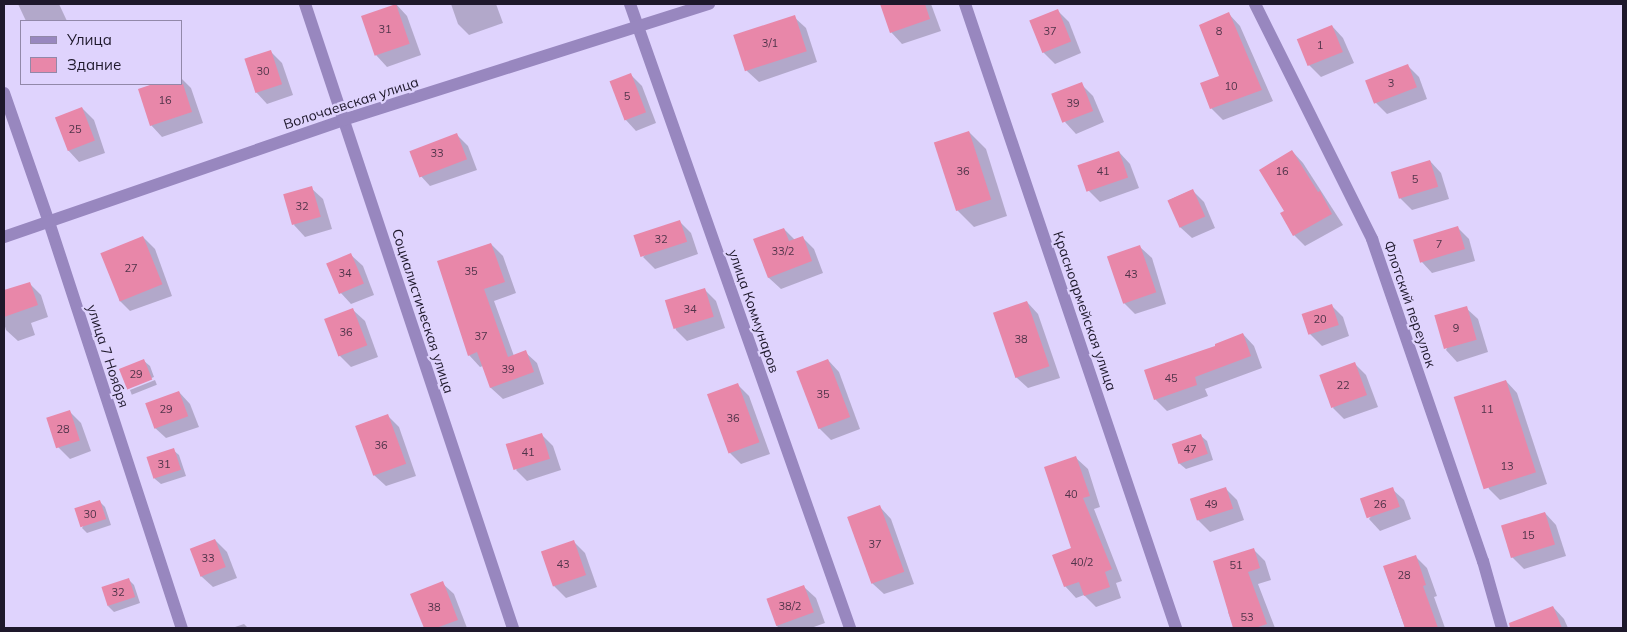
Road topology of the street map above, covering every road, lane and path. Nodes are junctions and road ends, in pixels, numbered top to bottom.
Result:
1 (305, 4) edge
2 (630, 4) edge
3 (709, 4) edge
4 (965, 4) edge
5 (1255, 4) edge
6 (638, 27) junction
7 (4, 93) edge
8 (343, 120) junction
9 (49, 222) junction
10 (4, 237) edge
11 (182, 628) edge
12 (513, 628) edge
13 (850, 628) edge
14 (1176, 628) edge
15 (1502, 628) edge

1 - 8 street, Социалистическая улица
2 - 6 street, улица Коммунаров
3 - 6 street, Волочаевская улица
4 - 14 street, Красноармейская улица
5 - 15 street, Флотский переулок
6 - 8 street, Волочаевская улица
6 - 13 street, улица Коммунаров
7 - 9 street, улица 7 Ноября
8 - 9 street, Волочаевская улица
8 - 12 street, Социалистическая улица
9 - 10 street, Волочаевская улица
9 - 11 street, улица 7 Ноября

